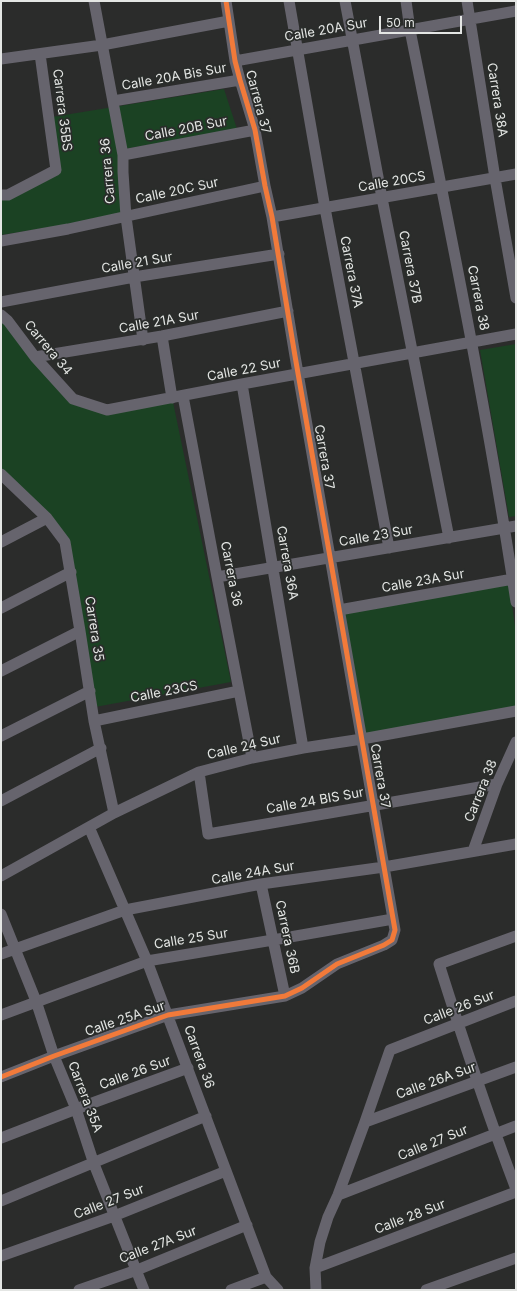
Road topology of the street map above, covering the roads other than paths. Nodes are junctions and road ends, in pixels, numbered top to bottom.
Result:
1 (94, 1) edge
2 (226, 1) edge
3 (289, 1) edge
4 (345, 1) edge
5 (406, 1) edge
6 (467, 1) edge
7 (516, 11) edge
8 (471, 19) junction
9 (230, 21) junction
10 (410, 30) junction
11 (352, 40) junction
12 (102, 45) junction
13 (297, 50) junction
14 (40, 54) junction
15 (1, 59) edge
16 (235, 61) junction
17 (240, 80) junction
18 (113, 101) junction
19 (255, 130) junction
20 (123, 155) junction
21 (516, 174) edge
22 (495, 178) junction
23 (265, 186) junction
24 (441, 188) junction
25 (1, 195) edge
26 (382, 198) junction
27 (325, 208) junction
28 (126, 217) junction
29 (272, 217) junction
30 (1, 240) edge
31 (279, 254) junction
32 (134, 277) junction
33 (516, 298) edge
34 (1, 302) edge
35 (288, 311) junction
36 (1, 315) edge
37 (516, 334) edge
38 (162, 336) junction
39 (143, 340) junction
40 (472, 341) junction
41 (412, 353) junction
42 (35, 357) junction
43 (354, 364) junction
44 (298, 374) junction
45 (242, 384) junction
46 (177, 397) junction
47 (73, 398) joint
48 (1, 474) edge
49 (47, 518) junction
50 (516, 526) edge
51 (505, 528) junction
52 (449, 538) junction
53 (1, 542) edge
54 (389, 548) junction
55 (330, 558) junction
56 (273, 568) junction
57 (71, 572) junction
58 (217, 577) junction
59 (512, 579) junction
60 (516, 602) edge
61 (1, 608) edge
62 (339, 610) junction
63 (80, 631) junction
64 (1, 671) edge
65 (90, 691) junction
66 (239, 691) junction
67 (516, 711) edge
68 (94, 720) junction
69 (1, 736) edge
70 (362, 739) junction
71 (516, 742) edge
72 (101, 748) junction
73 (303, 748) junction
74 (252, 758) junction
75 (199, 772) junction
76 (497, 784) junction
77 (1, 801) edge
78 (374, 805) junction
79 (114, 813) junction
80 (89, 827) junction
81 (516, 844) edge
82 (473, 851) junction
83 (384, 866) junction
84 (3, 871) edge
85 (262, 884) junction
86 (125, 910) junction
87 (1, 914) edge
88 (393, 919) junction
89 (516, 936) edge
90 (273, 940) junction
91 (15, 949) junction
92 (1, 954) edge
93 (148, 961) junction
94 (286, 996) junction
95 (516, 1001) edge
96 (36, 1002) junction
97 (1, 1015) edge
98 (168, 1015) junction
99 (457, 1023) junction
100 (54, 1056) junction
101 (516, 1067) edge
102 (188, 1068) junction
103 (1, 1077) edge
104 (478, 1081) junction
105 (76, 1109) junction
106 (206, 1116) junction
107 (365, 1122) junction
108 (516, 1126) edge
109 (495, 1133) junction
110 (1, 1138) edge
111 (94, 1164) junction
112 (226, 1171) junction
113 (516, 1191) edge
114 (338, 1195) junction
115 (1, 1202) edge
116 (114, 1216) junction
117 (247, 1225) junction
118 (1, 1256) edge
119 (516, 1258) edge
120 (315, 1268) junction
121 (137, 1270) junction
122 (266, 1277) junction
123 (79, 1290) edge
124 (144, 1290) edge
125 (231, 1290) edge
126 (278, 1290) edge
127 (316, 1290) edge
128 (426, 1290) edge

1 - 12 street, Carrera 36
2 - 9 street, Carrera 37
3 - 13 street, Carrera 37A
4 - 11 street, Carrera 37B
5 - 10 street, Carrera 38
6 - 8 street, Carrera 38A
7 - 8 street, Calle 20A Sur
8 - 10 street, Calle 20A Sur
8 - 22 street, Carrera 38A
9 - 12 street
9 - 16 street, Carrera 37
10 - 11 street, Calle 20A Sur
10 - 24 street, Carrera 38
11 - 13 street, Calle 20A Sur
11 - 26 street, Carrera 37B
12 - 14 street
12 - 18 street, Carrera 36
13 - 16 street, Calle 20A Sur
13 - 27 street, Carrera 37A
14 - 15 street
14 - 25 street, Carrera 35BS
16 - 17 street, Carrera 37
17 - 18 street, Calle 20A Bis Sur
17 - 19 street, Carrera 37
18 - 20 street, Carrera 36
19 - 20 street, Calle 20B Sur
19 - 23 street, Carrera 37
20 - 28 street, Carrera 36
21 - 22 street, Calle 20CS
22 - 24 street, Calle 20CS
22 - 33 street, Carrera 38A
23 - 28 street, Calle 20C Sur
23 - 29 street, Carrera 37
24 - 26 street, Calle 20CS
24 - 40 street, Carrera 38
26 - 27 street, Calle 20CS
26 - 41 street, Carrera 37B
27 - 29 street, Calle 20CS
27 - 43 street, Carrera 37A
28 - 30 street, Calle 20C Sur
28 - 32 street, Carrera 36
29 - 31 street, Carrera 37
31 - 32 street, Calle 21 Sur
31 - 35 street, Carrera 37
32 - 34 street, Calle 21 Sur
32 - 39 street, Carrera 36
35 - 38 street, Calle 21A Sur
35 - 44 street, Carrera 37
36 - 42 street, Carrera 34
37 - 40 street, Calle 22 Sur
38 - 39 street, Calle 21A Sur
38 - 46 street, Carrera 36
39 - 42 street, Calle 21A Sur
40 - 41 street, Calle 22 Sur
40 - 51 street, Carrera 38
41 - 43 street, Calle 22 Sur
41 - 52 street, Carrera 37B
42 - 47 street, Carrera 34
43 - 44 street, Calle 22 Sur
43 - 54 street, Carrera 37A
44 - 45 street, Calle 22 Sur
44 - 55 street, Carrera 37
45 - 46 street, Calle 22 Sur
45 - 56 street, Carrera 36A
46 - 47 street, Calle 22 Sur
46 - 58 street, Carrera 36
48 - 49 street, Carrera 35
49 - 53 street
49 - 57 street, Carrera 35
50 - 51 street, Calle 23 Sur
51 - 52 street, Calle 23 Sur
51 - 59 street, Carrera 38
52 - 54 street, Calle 23 Sur
54 - 55 street, Calle 23 Sur
55 - 56 street, Calle 23 Sur
55 - 62 street, Carrera 37
56 - 58 street, Calle 23 Sur
56 - 73 street, Carrera 36A
57 - 61 street
57 - 63 street, Carrera 35
58 - 66 street, Carrera 36
59 - 60 street, Carrera 38
59 - 62 street, Calle 23A Sur
62 - 70 street, Carrera 37
63 - 64 street
63 - 65 street, Carrera 35
65 - 68 street, Carrera 35
65 - 69 street
66 - 68 street, Calle 23CS
66 - 74 street, Carrera 36
67 - 70 street, Calle 24 Sur
68 - 72 street, Carrera 35
70 - 73 street, Calle 24 Sur
70 - 78 street, Carrera 37
71 - 76 street, Carrera 38
72 - 77 street
72 - 79 street, Carrera 35
73 - 74 street, Calle 24 Sur
74 - 75 street, Calle 24 Sur
75 - 78 street, Calle 24 BIS Sur
75 - 79 street, Calle 24 Sur
76 - 78 street, Calle 24 BIS Sur
76 - 82 street, Carrera 38
78 - 83 street, Carrera 37
79 - 80 street, Calle 24 Sur
80 - 84 street, Calle 24 Sur
80 - 86 street, Carrera 36
81 - 82 street, Calle 24A Sur
82 - 83 street, Calle 24A Sur
83 - 85 street, Calle 24A Sur
83 - 88 street, Carrera 37
85 - 86 street, Calle 24A Sur
85 - 90 street, Carrera 36B
86 - 91 street, Calle 24A Sur
86 - 93 street, Carrera 36
87 - 91 street, Carrera 35A
88 - 90 street, Calle 25 Sur
88 - 94 street, Calle 25A Sur
89 - 99 street
90 - 93 street, Calle 25 Sur
90 - 94 street, Carrera 36B
91 - 92 street, Calle 24A Sur
91 - 96 street, Carrera 35A
93 - 96 street, Calle 25 Sur
93 - 98 street, Carrera 36
94 - 98 street, Calle 25A Sur
95 - 99 street, Calle 26 Sur
96 - 97 street, Calle 25 Sur
96 - 100 street, Carrera 35A
98 - 100 street, Calle 25A Sur
98 - 102 street, Carrera 36
99 - 104 street
99 - 107 street, Calle 26 Sur
100 - 103 street, Calle 25A Sur
100 - 105 street, Carrera 35A
101 - 104 street, Calle 26A Sur
102 - 105 street, Calle 26 Sur
102 - 106 street, Carrera 36
104 - 107 street, Calle 26A Sur
104 - 109 street
105 - 110 street, Calle 26 Sur
105 - 111 street, Carrera 35A
106 - 111 street
106 - 112 street, Carrera 36
107 - 114 street
108 - 109 street, Calle 27 Sur
109 - 113 street
109 - 114 street, Calle 27 Sur
111 - 115 street
111 - 116 street, Carrera 35A
112 - 116 street, Calle 27 Sur
112 - 117 street, Carrera 36
113 - 120 street, Calle 28 Sur
114 - 120 street
116 - 118 street, Calle 27 Sur
116 - 121 street, Carrera 35A
117 - 121 street, Calle 27A Sur
117 - 122 street, Carrera 36
119 - 128 street
120 - 127 street
121 - 123 street, Calle 27A Sur
121 - 124 street, Carrera 35A
122 - 125 street
122 - 126 street

